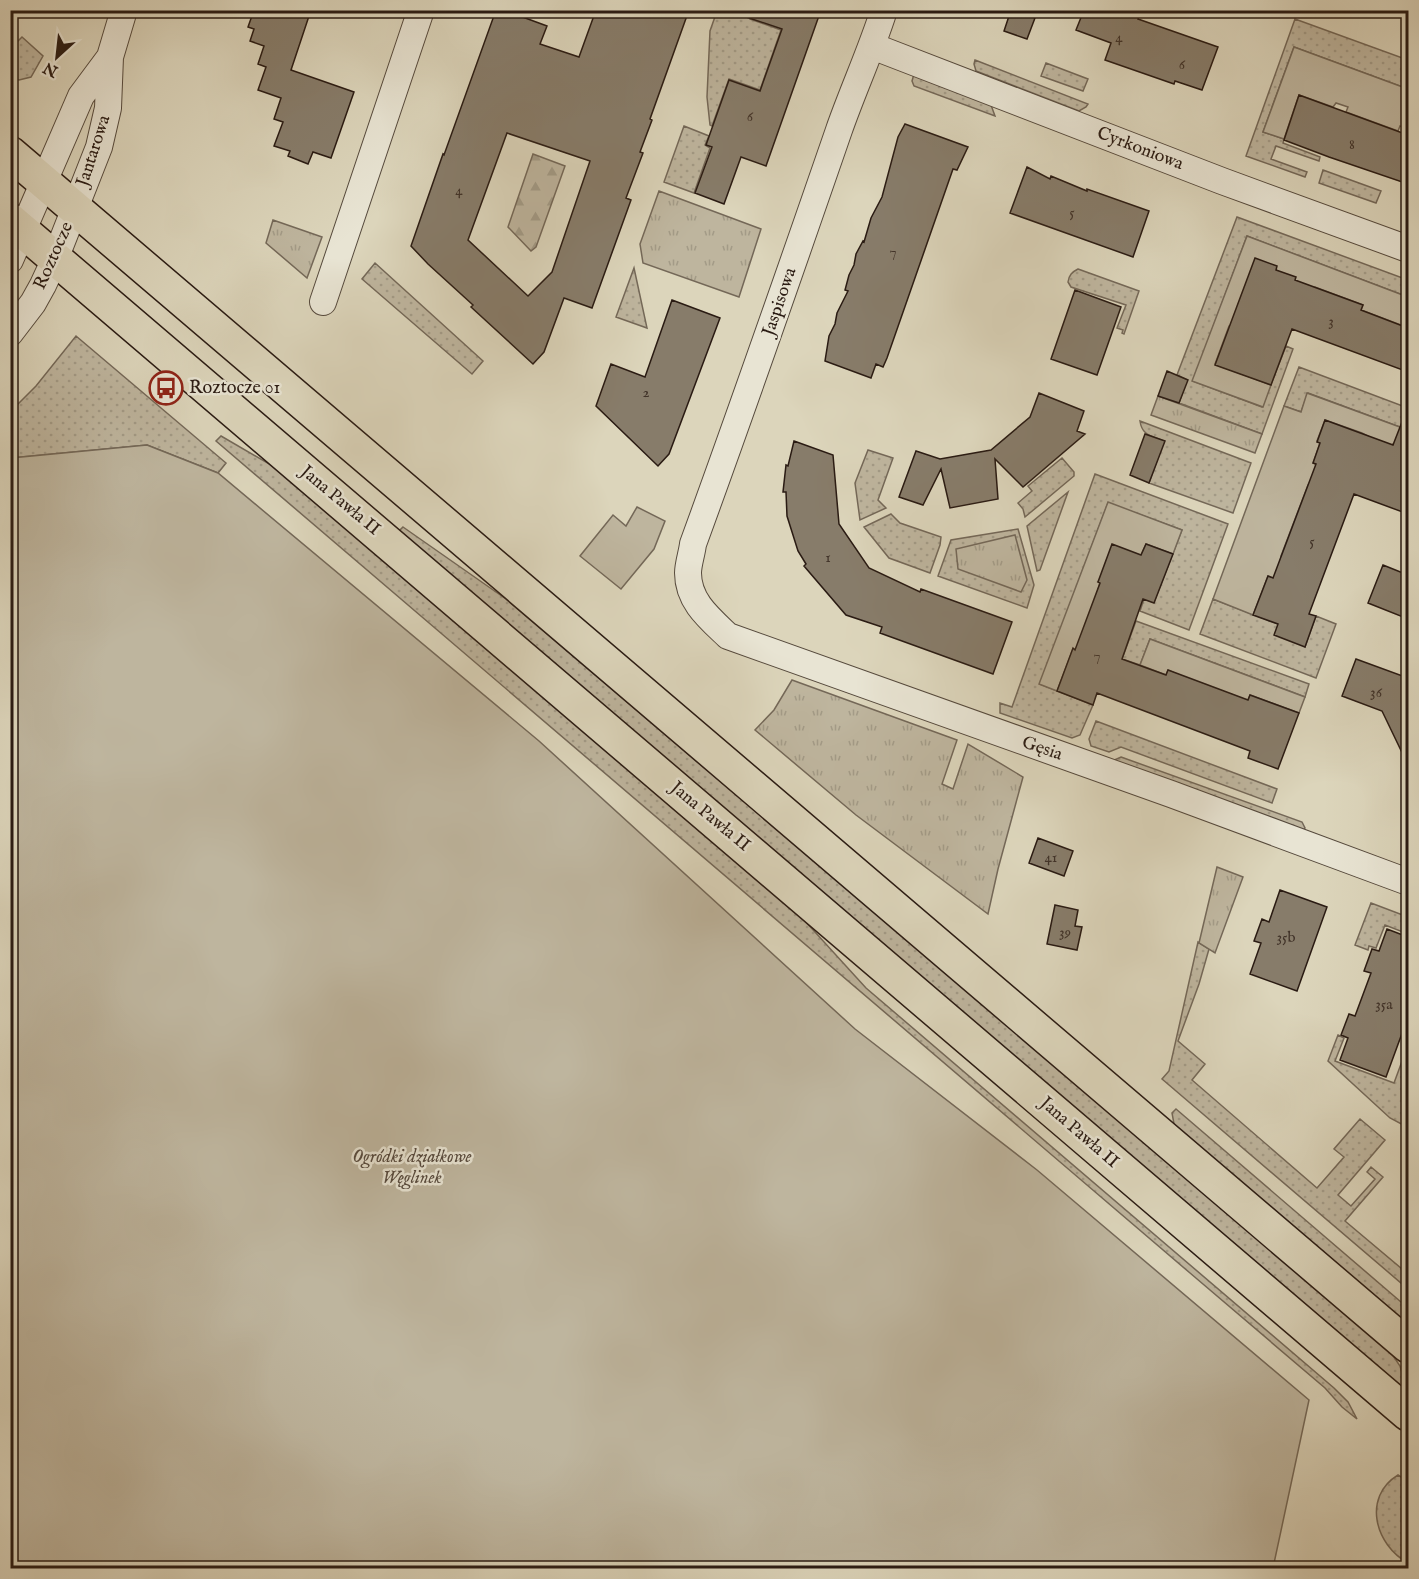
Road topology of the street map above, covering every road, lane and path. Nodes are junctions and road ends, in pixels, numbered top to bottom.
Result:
1 (124, 10) edge
2 (421, 10) edge
3 (884, 10) edge
4 (872, 46) junction
5 (110, 57) junction
6 (10, 153) edge
7 (44, 182) junction
8 (75, 208) junction
9 (15, 237) edge
10 (1408, 249) edge
11 (55, 259) junction
12 (323, 302) dead end
13 (10, 333) edge
14 (692, 595) joint
15 (1408, 882) edge
16 (1408, 1346) edge
17 (1408, 1414) edge

1 - 5 street, Jantarowa
2 - 12 street
3 - 4 street, Jaspisowa
4 - 10 street, Cyrkoniowa
4 - 14 street, Jaspisowa
5 - 7 street, Jantarowa
5 - 8 street, Jantarowa
6 - 7 main road
7 - 8 main road
7 - 9 street, Roztocze
8 - 11 street, Roztocze
8 - 16 main road
9 - 11 main road, Jana Pawła II
11 - 13 street, Roztocze
11 - 17 main road, Jana Pawła II
14 - 15 street, Gęsia

